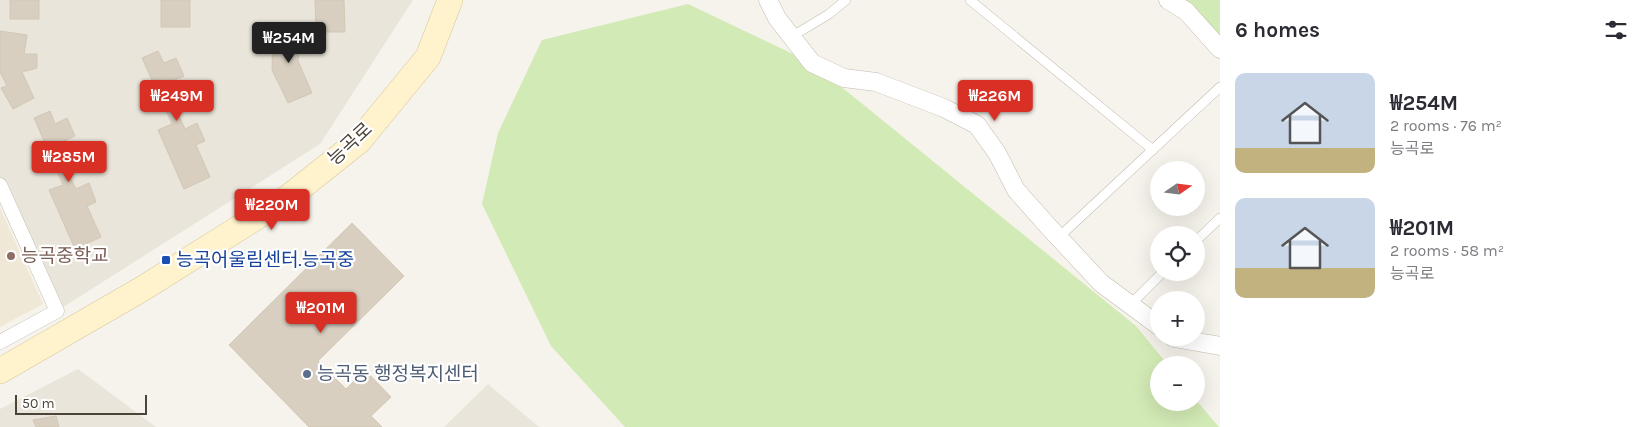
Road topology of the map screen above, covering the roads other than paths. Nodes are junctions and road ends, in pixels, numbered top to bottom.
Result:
1 (450, 0) edge
2 (768, 0) edge
3 (846, 0) edge
4 (970, 0) edge
5 (1168, 0) edge
6 (791, 37) junction
7 (1220, 49) edge
8 (1220, 87) edge
9 (1153, 150) junction
10 (0, 185) edge
11 (1220, 218) edge
12 (1205, 232) edge
13 (1058, 237) junction
14 (1154, 281) edge
15 (1130, 304) junction
16 (1150, 319) edge
17 (0, 342) edge
18 (1205, 343) edge
19 (1220, 346) edge
20 (0, 371) edge

1 - 20 main road, 능곡로
2 - 6 street
3 - 6 lane
4 - 9 lane
5 - 7 street
6 - 13 street
8 - 9 lane
9 - 13 lane
10 - 17 street
11 - 12 lane
13 - 15 street
14 - 15 lane
15 - 16 street
18 - 19 street

